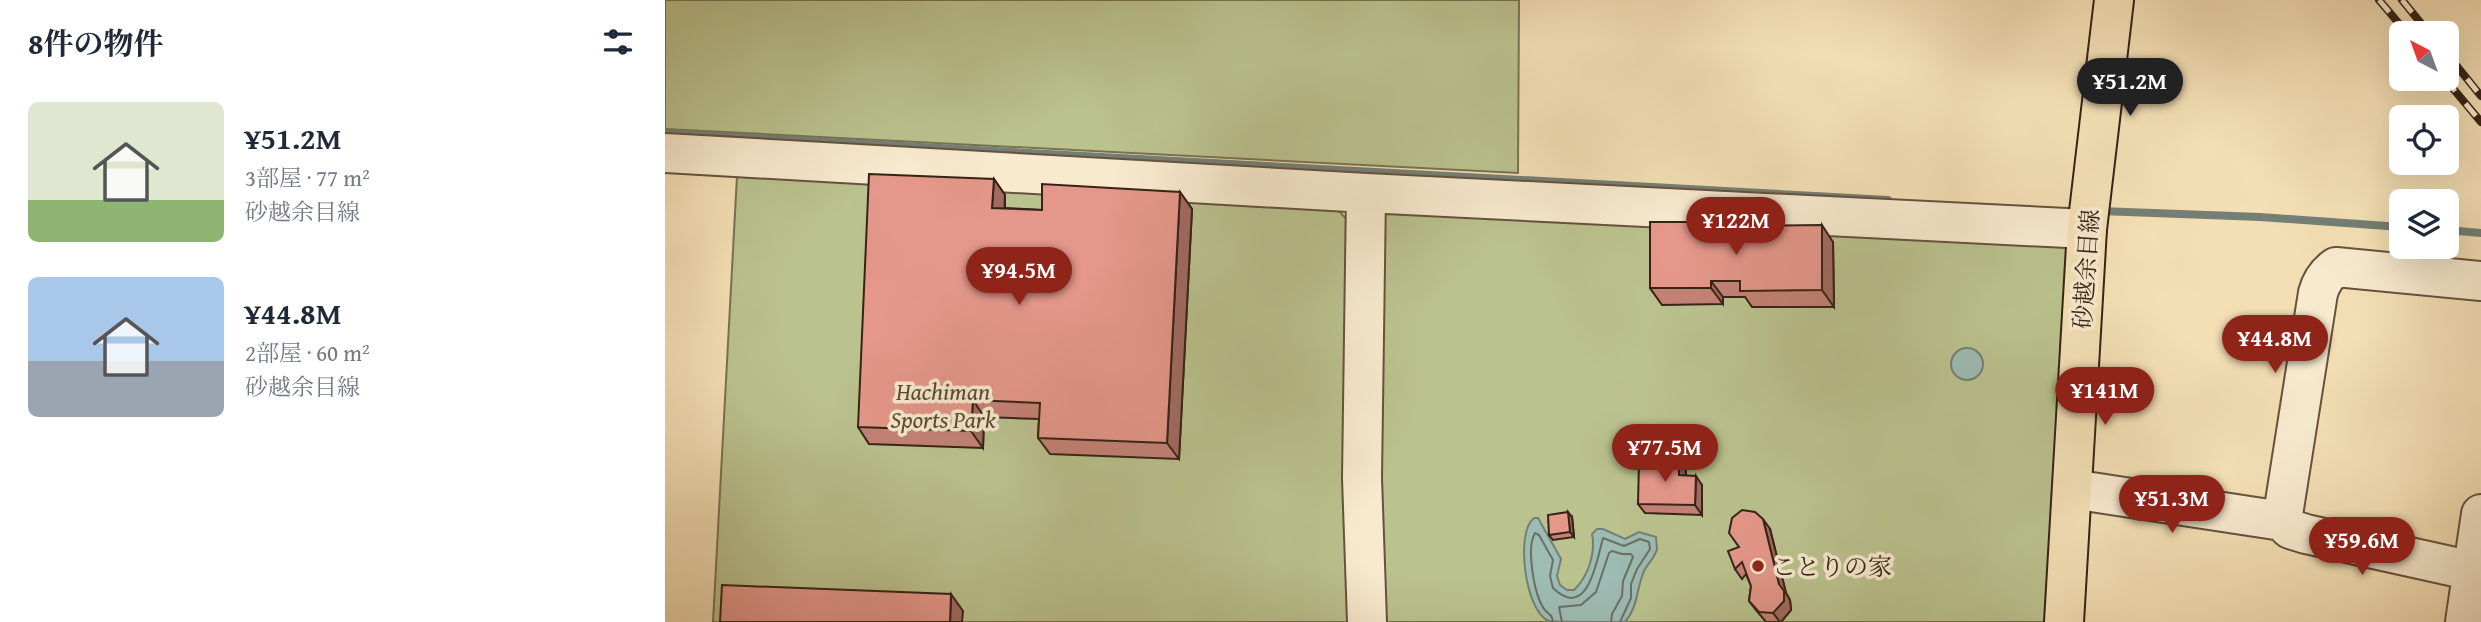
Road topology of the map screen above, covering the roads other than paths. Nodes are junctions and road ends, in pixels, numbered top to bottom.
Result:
1 (2113, 0) edge
2 (665, 153) edge
3 (1366, 193) junction
4 (2087, 229) junction
5 (2481, 281) edge
6 (2072, 489) junction
7 (2481, 514) edge
8 (2282, 521) junction
9 (2473, 571) junction
10 (1367, 622) edge
11 (2064, 622) edge
12 (2465, 622) edge

1 - 4 main road, 砂越余目線
2 - 3 street
3 - 4 street
3 - 10 street
4 - 6 main road, 砂越余目線
5 - 8 street
6 - 8 street
6 - 11 main road, 砂越余目線
7 - 9 street
8 - 9 street
9 - 12 street

